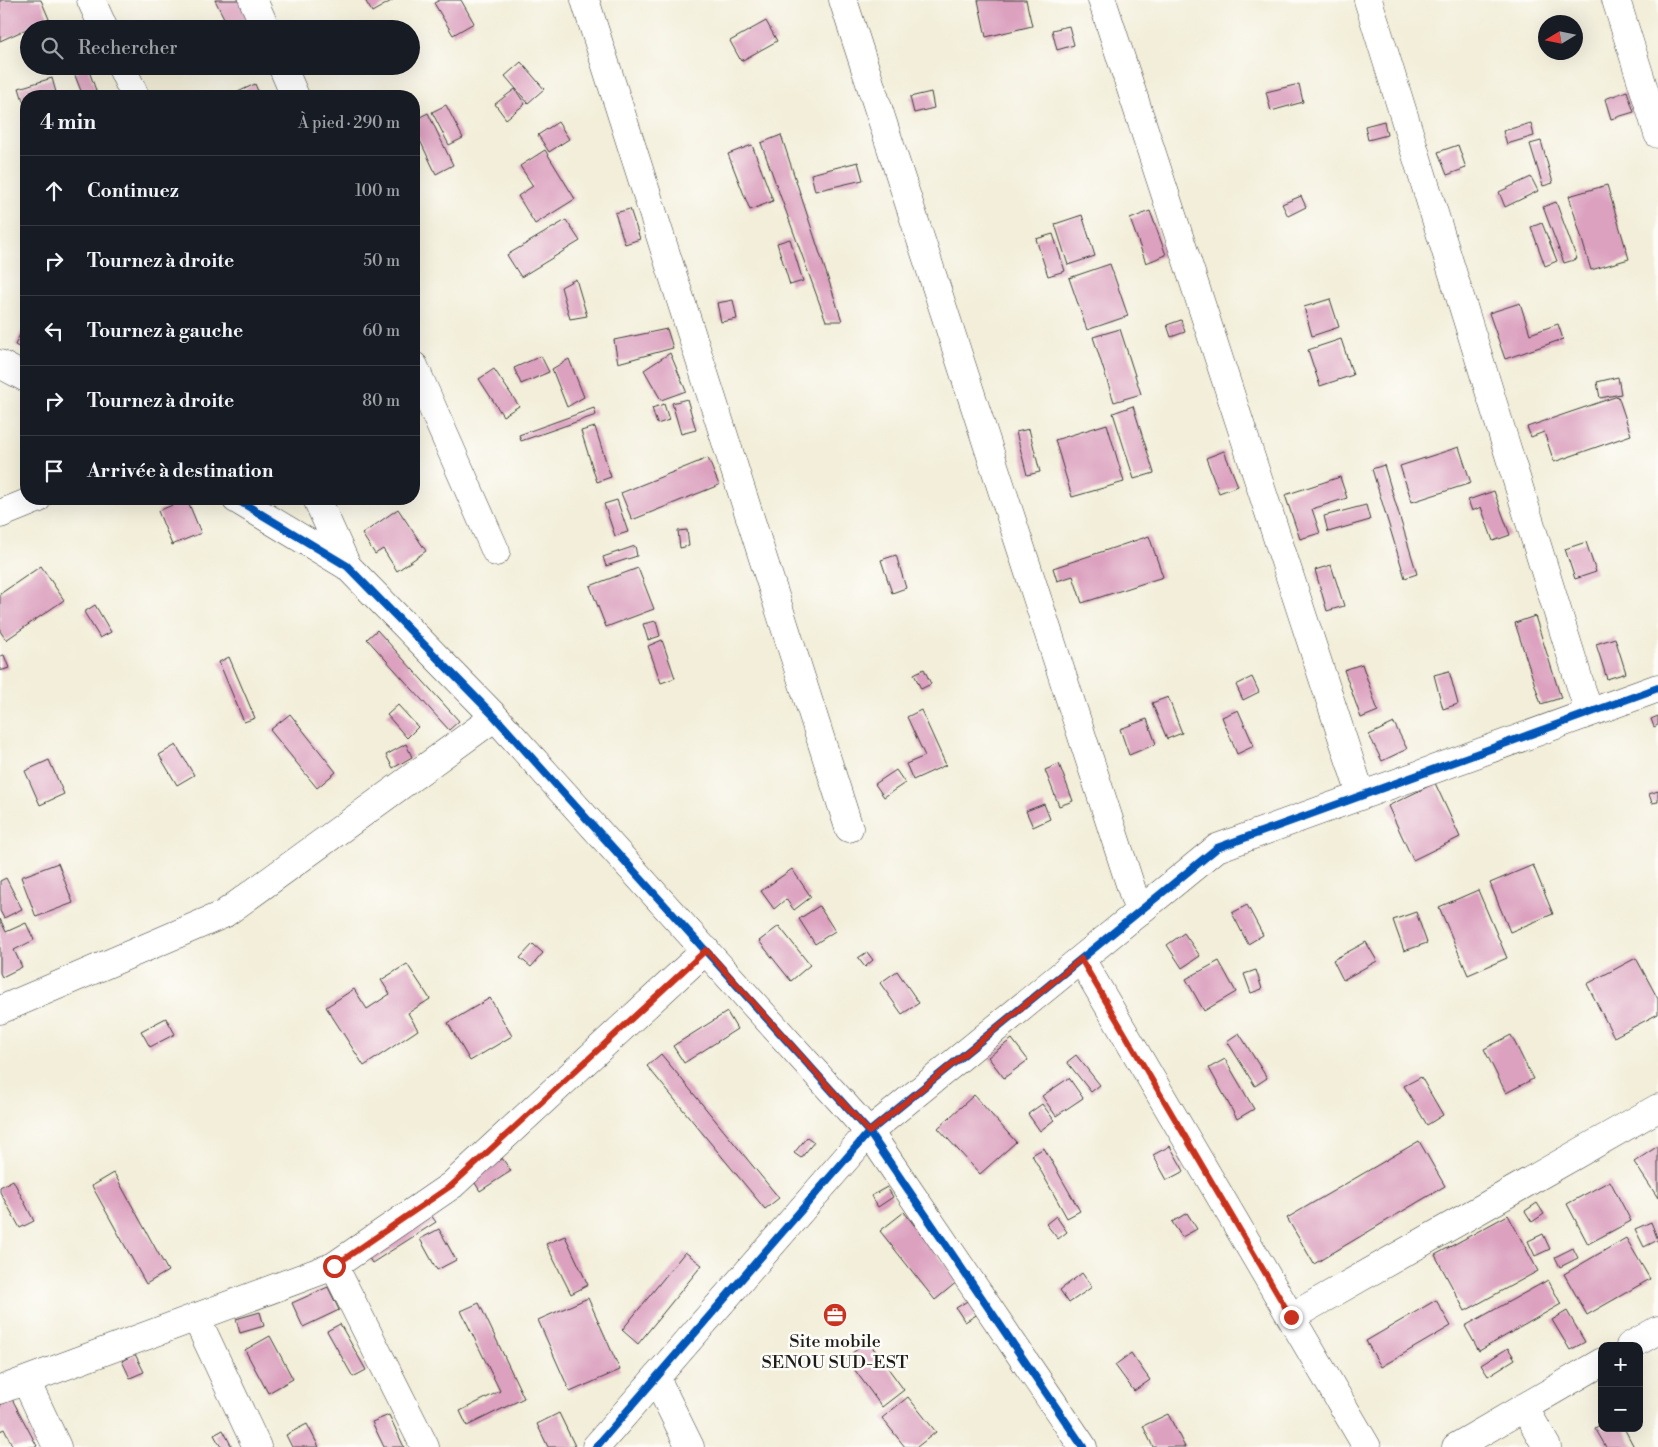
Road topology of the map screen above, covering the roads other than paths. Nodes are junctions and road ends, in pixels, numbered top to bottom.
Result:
1 (91, 0) edge
2 (253, 0) edge
3 (585, 0) edge
4 (843, 0) edge
5 (1102, 0) edge
6 (1368, 0) edge
7 (1616, 0) edge
8 (100, 20) edge
9 (262, 20) edge
10 (125, 75) edge
11 (286, 75) edge
12 (132, 90) edge
13 (293, 90) edge
14 (1658, 134) edge
15 (0, 364) edge
16 (20, 375) edge
17 (420, 380) edge
18 (22, 505) edge
19 (246, 505) edge
20 (320, 505) edge
21 (0, 514) edge
22 (496, 552) dead end
23 (347, 566) junction
24 (1658, 688) edge
25 (1589, 713) junction
26 (495, 717) junction
27 (1361, 795) junction
28 (849, 828) dead end
29 (1139, 912) junction
30 (706, 950) junction
31 (1081, 959) junction
32 (0, 1010) edge
33 (1658, 1108) edge
34 (869, 1132) junction
35 (334, 1266) junction
36 (196, 1317) junction
37 (1291, 1317) junction
38 (1658, 1330) edge
39 (1637, 1342) edge
40 (1598, 1364) edge
41 (656, 1378) junction
42 (26, 1381) junction
43 (0, 1390) edge
44 (1524, 1407) junction
45 (57, 1447) edge
46 (257, 1447) edge
47 (425, 1447) edge
48 (596, 1447) edge
49 (690, 1447) edge
50 (1083, 1447) edge
51 (1367, 1447) edge
52 (1456, 1447) edge
53 (1547, 1447) edge

1 - 8 street
2 - 9 street
3 - 28 street
4 - 29 street
5 - 27 street
6 - 25 street
7 - 14 street
10 - 12 street
11 - 13 street
15 - 16 street
17 - 22 street
18 - 21 street
19 - 23 street
20 - 23 street
23 - 26 street
24 - 25 street
25 - 27 street
26 - 30 street
26 - 32 street
27 - 29 street
29 - 31 street
30 - 34 street
30 - 35 street
31 - 34 street
31 - 37 street
33 - 37 street
34 - 41 street
34 - 50 street
35 - 36 street
35 - 47 street
36 - 42 street
36 - 46 street
37 - 51 street
38 - 39 street
40 - 44 street
41 - 48 street
41 - 49 street
42 - 43 street
42 - 45 street
44 - 52 street
44 - 53 street

